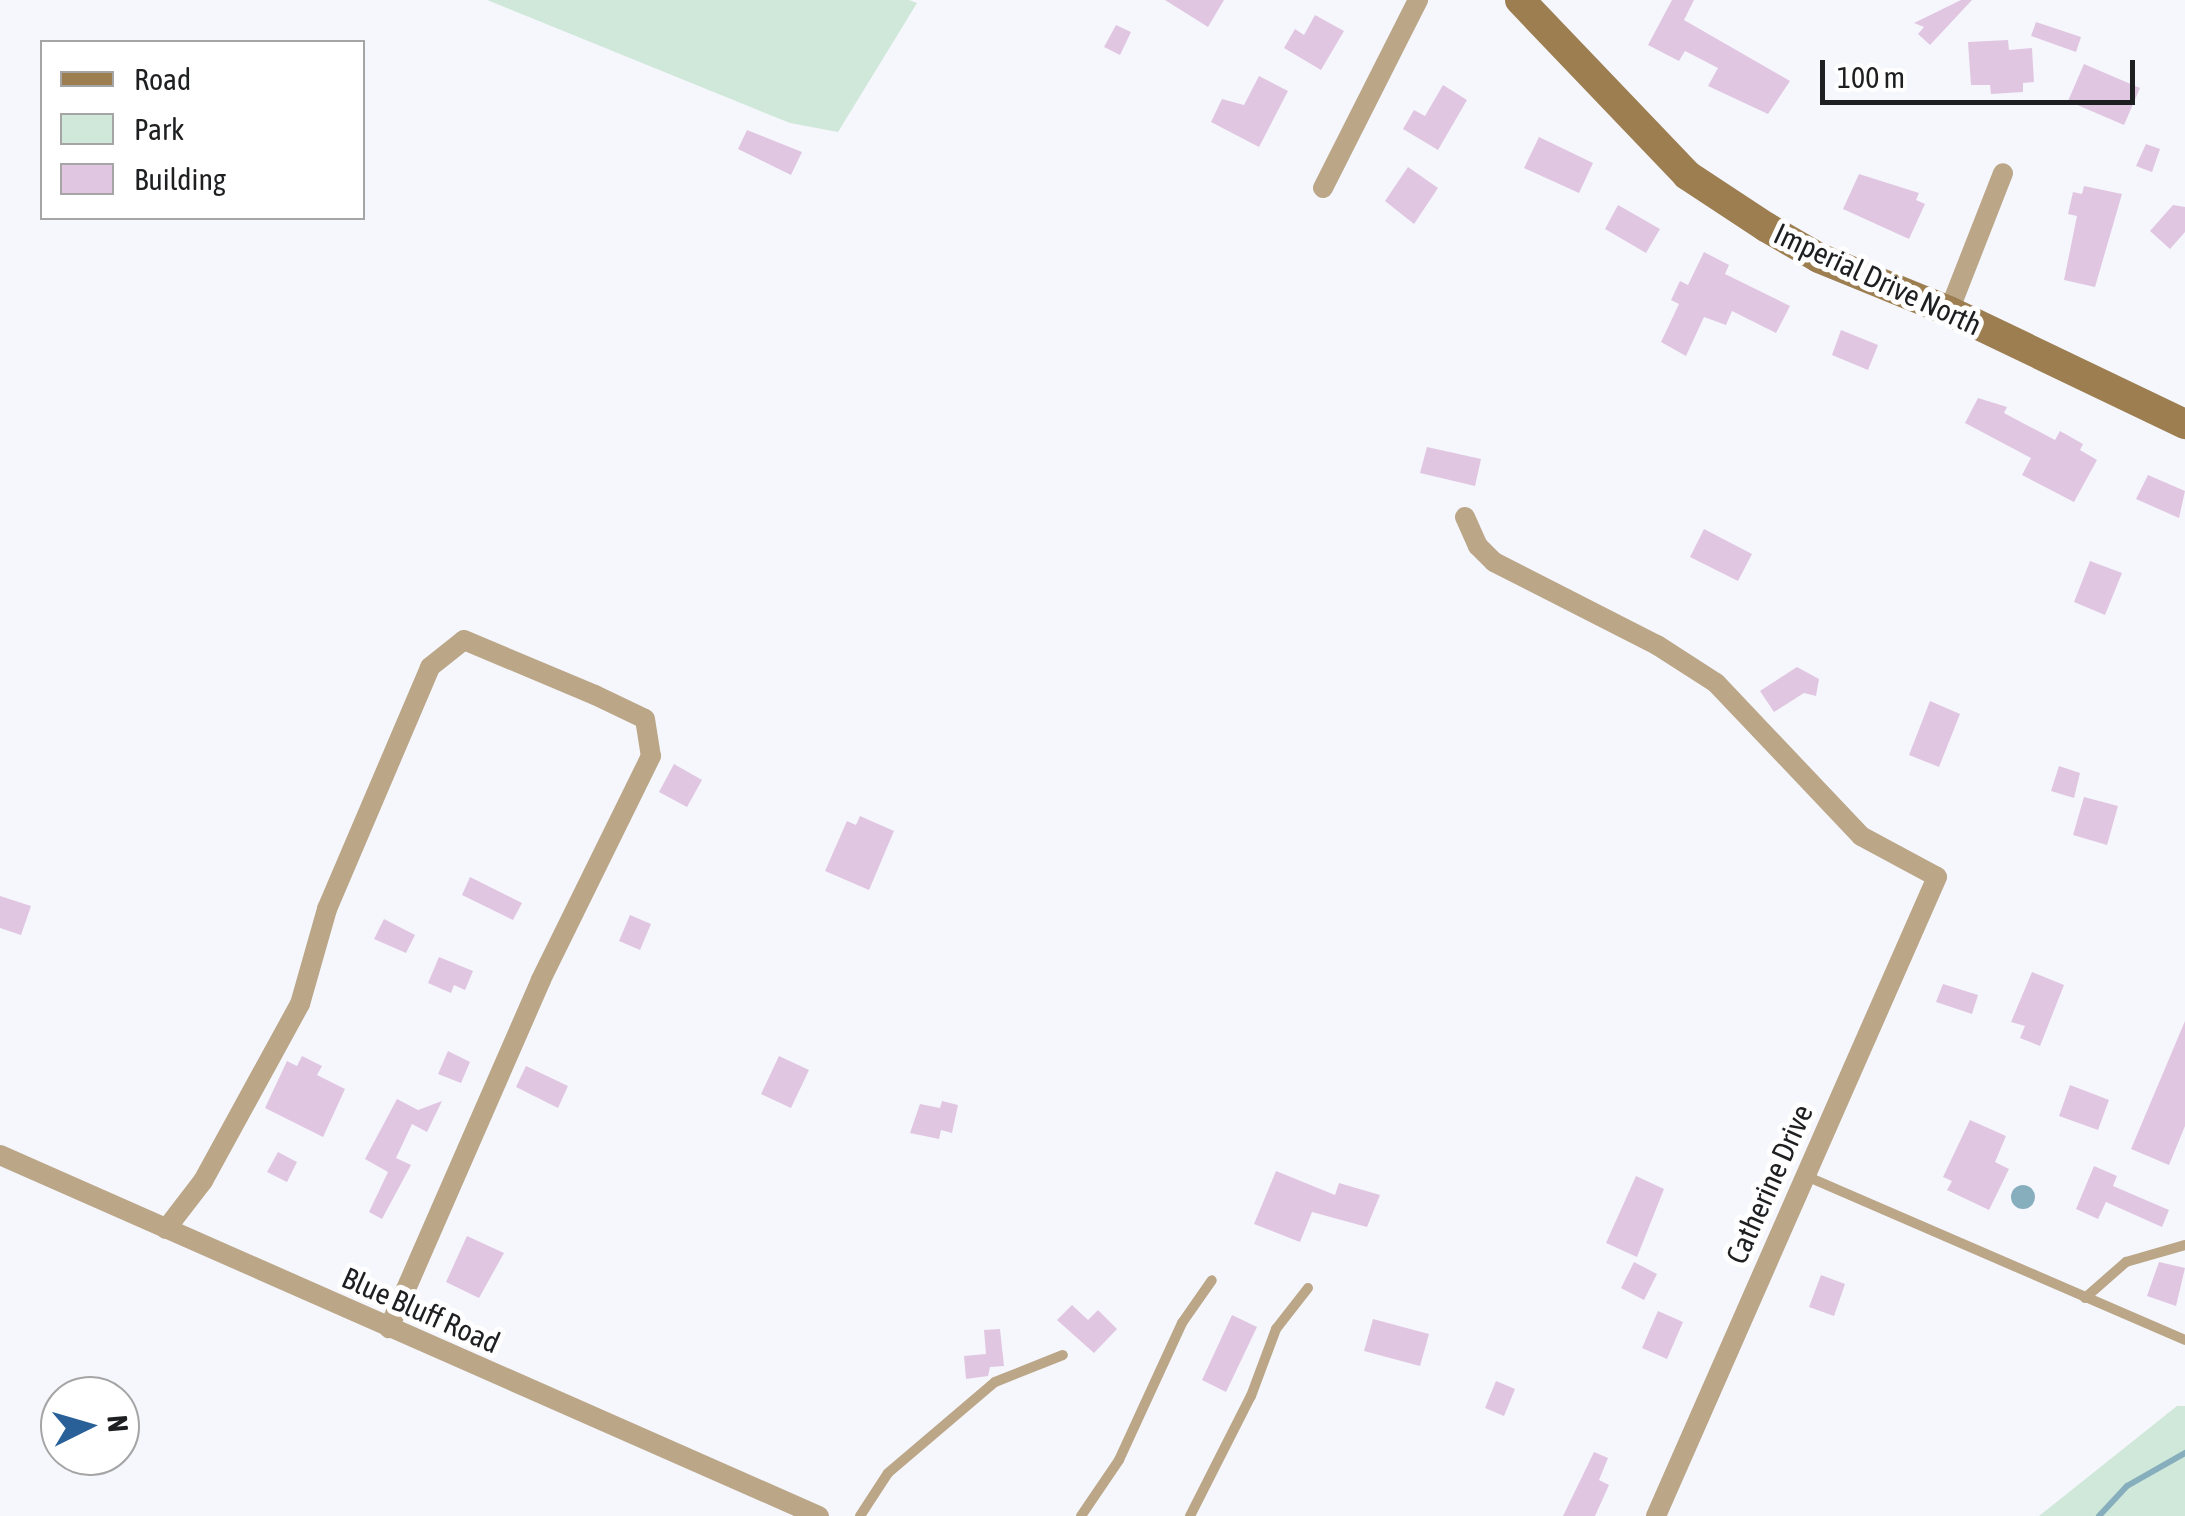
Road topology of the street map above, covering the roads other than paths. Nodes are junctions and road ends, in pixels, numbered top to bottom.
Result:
1 (1418, 0) edge
2 (1520, 0) edge
3 (2003, 172) dead end
4 (1323, 188) dead end
5 (1949, 311) junction
6 (2185, 424) edge
7 (1466, 517) dead end
8 (0, 1155) edge
9 (1805, 1176) junction
10 (166, 1229) junction
11 (2185, 1245) edge
12 (1212, 1280) dead end
13 (1308, 1288) dead end
14 (2086, 1298) junction
15 (389, 1328) junction
16 (2185, 1340) edge
17 (1063, 1355) dead end
18 (819, 1516) edge
19 (860, 1516) edge
20 (1081, 1516) edge
21 (1190, 1516) edge
22 (1656, 1516) edge

1 - 4 street
2 - 5 street, Imperial Drive North
3 - 5 street
5 - 6 street, Imperial Drive North
7 - 9 street, Catherine Drive
8 - 10 street, Blue Bluff Road
9 - 14 lane
9 - 22 street, Catherine Drive
10 - 15 street, Blue Bluff Road
10 - 15 street
11 - 14 lane
12 - 20 lane
13 - 21 lane
14 - 16 lane
15 - 18 street, Blue Bluff Road
17 - 19 lane

